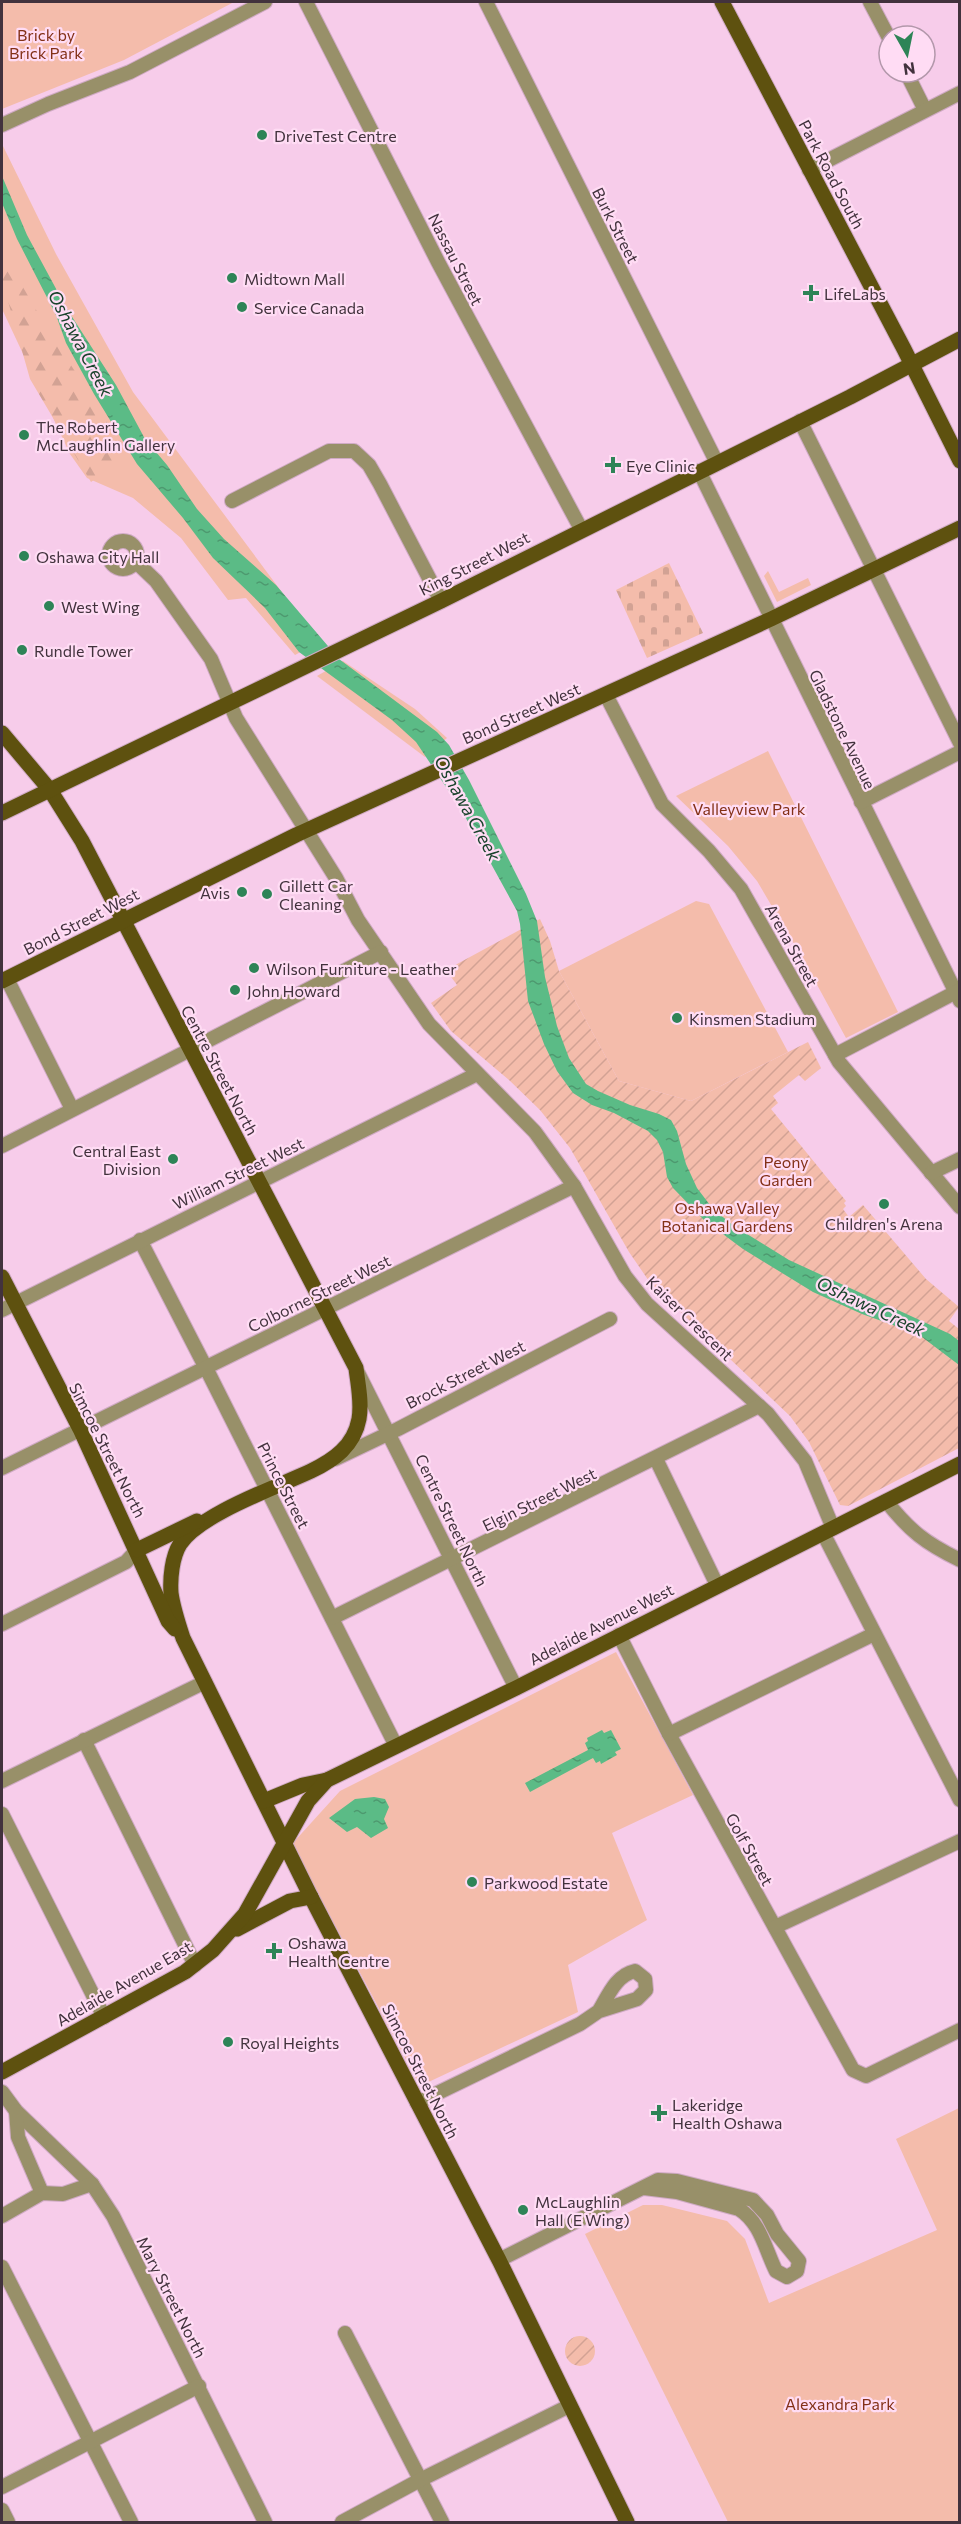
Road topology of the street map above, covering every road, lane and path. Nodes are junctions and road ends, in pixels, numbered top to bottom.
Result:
1 (264, 2) edge
2 (306, 2) edge
3 (486, 2) edge
4 (723, 2) edge
5 (870, 2) edge
6 (882, 24) edge
7 (912, 84) edge
8 (960, 93) edge
9 (925, 110) junction
10 (2, 125) edge
11 (809, 170) junction
12 (960, 339) edge
13 (911, 363) junction
14 (800, 421) junction
15 (960, 461) edge
16 (717, 462) junction
17 (699, 471) junction
18 (232, 501) dead end
19 (960, 528) edge
20 (581, 529) junction
21 (136, 562) dead end
22 (874, 570) junction
23 (441, 601) junction
24 (771, 619) junction
25 (606, 695) junction
26 (230, 704) junction
27 (2, 733) edge
28 (960, 742) edge
29 (960, 752) edge
30 (50, 790) junction
31 (861, 802) junction
32 (2, 813) edge
33 (306, 831) junction
34 (122, 921) junction
35 (381, 952) junction
36 (4, 980) edge
37 (958, 994) edge
38 (189, 1049) junction
39 (835, 1055) junction
40 (477, 1074) junction
41 (72, 1109) junction
42 (2, 1146) edge
43 (960, 1159) edge
44 (931, 1173) junction
45 (259, 1180) junction
46 (574, 1186) junction
47 (960, 1207) edge
48 (140, 1240) junction
49 (2, 1277) edge
50 (8, 1307) edge
51 (325, 1307) junction
52 (610, 1319) dead end
53 (206, 1367) junction
54 (356, 1368) junction
55 (759, 1407) junction
56 (359, 1420) joint
57 (80, 1429) junction
58 (390, 1433) junction
59 (335, 1459) junction
60 (657, 1459) junction
61 (960, 1464) edge
62 (2, 1468) edge
63 (268, 1491) junction
64 (886, 1501) junction
65 (219, 1512) junction
66 (828, 1531) junction
67 (137, 1550) junction
68 (451, 1560) junction
69 (960, 1560) edge
70 (173, 1563) joint
71 (717, 1585) junction
72 (332, 1618) junction
73 (2, 1624) edge
74 (874, 1634) junction
75 (619, 1635) junction
76 (183, 1638) junction
77 (205, 1682) junction
78 (516, 1688) junction
79 (669, 1734) junction
80 (84, 1740) junction
81 (396, 1746) junction
82 (327, 1780) junction
83 (2, 1781) edge
84 (960, 1800) edge
85 (264, 1802) junction
86 (2, 1814) edge
87 (960, 1841) edge
88 (284, 1843) junction
89 (311, 1897) junction
90 (775, 1927) junction
91 (232, 1932) junction
92 (195, 1965) junction
93 (599, 2011) dead end
94 (104, 2017) junction
95 (960, 2030) edge
96 (2, 2072) edge
97 (2, 2092) edge
98 (417, 2103) junction
99 (16, 2111) junction
100 (92, 2184) junction
101 (644, 2188) junction
102 (42, 2193) junction
103 (2, 2216) edge
104 (499, 2260) junction
105 (2, 2267) edge
106 (345, 2333) dead end
107 (199, 2386) junction
108 (569, 2406) junction
109 (91, 2441) junction
110 (420, 2480) junction
111 (2, 2487) edge
112 (2, 2510) edge
113 (8, 2523) edge
114 (131, 2523) edge
115 (265, 2523) edge
116 (342, 2523) edge
117 (442, 2523) edge
118 (627, 2523) edge

1 - 10 street
2 - 20 street, Nassau Street
3 - 16 street, Burk Street
4 - 11 main road, Park Road South
5 - 6 street
7 - 9 street
8 - 9 street
9 - 11 street
11 - 13 main road, Park Road South
12 - 13 main road, King Street West
13 - 14 main road, King Street West
13 - 15 main road, Park Road South
14 - 16 main road, King Street West
14 - 22 street
16 - 17 main road, King Street West
17 - 20 main road, King Street West
17 - 24 street, Gladstone Avenue
18 - 23 street
19 - 22 main road, Bond Street West
20 - 23 main road, King Street West
21 - 26 street, Kaiser Crescent
22 - 24 main road, Bond Street West
22 - 28 street
23 - 26 main road, King Street West
24 - 25 main road, Bond Street West
24 - 31 street, Gladstone Avenue
25 - 33 main road, Bond Street West
25 - 39 street, Arena Street
26 - 30 main road, King Street West
26 - 33 street, Kaiser Crescent
27 - 30 main road, Centre Street North
29 - 31 street
30 - 32 main road, King Street West
30 - 34 main road, Centre Street North
31 - 37 street, Gladstone Avenue
33 - 34 main road, Bond Street West
33 - 35 street, Kaiser Crescent
34 - 36 main road, Bond Street West
34 - 38 main road, Centre Street North
35 - 38 street
35 - 40 street, Kaiser Crescent
36 - 41 street
37 - 39 street
38 - 41 street
38 - 45 main road, Centre Street North
39 - 44 street, Arena Street
40 - 45 street, William Street West
40 - 46 street, Kaiser Crescent
41 - 42 street
43 - 44 street
44 - 47 street, Arena Street
45 - 48 street, William Street West
45 - 51 main road, Centre Street North
46 - 51 street, Colborne Street West
46 - 55 street, Kaiser Crescent
48 - 50 street, William Street West
48 - 53 street, Prince Street
49 - 50 main road, Simcoe Street North
50 - 57 main road, Simcoe Street North
51 - 53 street, Colborne Street West
51 - 54 main road, Centre Street North
52 - 58 street, Brock Street West
53 - 57 street, Colborne Street West
53 - 63 street, Prince Street
54 - 56 main road, Centre Street North
54 - 58 street, Centre Street North
55 - 60 street, Elgin Street West
55 - 66 street, Kaiser Crescent
56 - 59 main road, Brock Street West
57 - 62 street, Colborne Street West
57 - 67 main road, Simcoe Street North
58 - 59 street, Brock Street West
58 - 68 street, Centre Street North
59 - 63 main road, Brock Street West
60 - 68 street, Elgin Street West
60 - 71 street
61 - 64 main road, Adelaide Avenue West
63 - 65 main road, Brock Street West
63 - 72 street, Prince Street
64 - 66 main road, Adelaide Avenue West
64 - 69 street
65 - 67 main road
65 - 70 main road, Brock Street West
66 - 71 main road, Adelaide Avenue West
66 - 74 street, Kaiser Crescent
67 - 73 street
67 - 76 main road, Simcoe Street North
68 - 72 street, Elgin Street West
68 - 78 street, Centre Street North
70 - 76 main road, Simcoe Street North
71 - 75 main road, Adelaide Avenue West
72 - 81 street, Prince Street
74 - 79 street
74 - 84 street, Kaiser Crescent
75 - 78 main road, Adelaide Avenue West
75 - 79 street, Golf Street
76 - 77 main road, Simcoe Street North
77 - 80 street
77 - 85 main road, Simcoe Street North
78 - 81 main road, Adelaide Avenue West
79 - 90 street, Golf Street
80 - 83 street
80 - 92 street
81 - 82 main road, Adelaide Avenue West
82 - 85 main road
82 - 88 main road, Adelaide Avenue West
85 - 88 main road, Simcoe Street North
86 - 94 street
87 - 90 street
88 - 89 main road, Simcoe Street North
88 - 91 main road, Adelaide Avenue East
89 - 91 main road
89 - 98 main road, Simcoe Street North
90 - 95 street, Golf Street
91 - 92 main road, Adelaide Avenue East
92 - 94 main road, Adelaide Avenue East
93 - 98 street
94 - 96 main road, Adelaide Avenue East
97 - 99 street, Mary Street North
98 - 104 main road, Simcoe Street North
99 - 100 street, Mary Street North
99 - 102 street, Mary Street North
100 - 102 street
100 - 107 street, Mary Street North
101 - 101 street
101 - 104 street
102 - 103 street
104 - 108 main road, Simcoe Street North
105 - 109 street
106 - 110 street
107 - 109 street
107 - 115 street, Mary Street North
108 - 110 street
108 - 118 main road, Simcoe Street North
109 - 111 street
109 - 114 street
110 - 116 street
110 - 117 street
112 - 113 street

